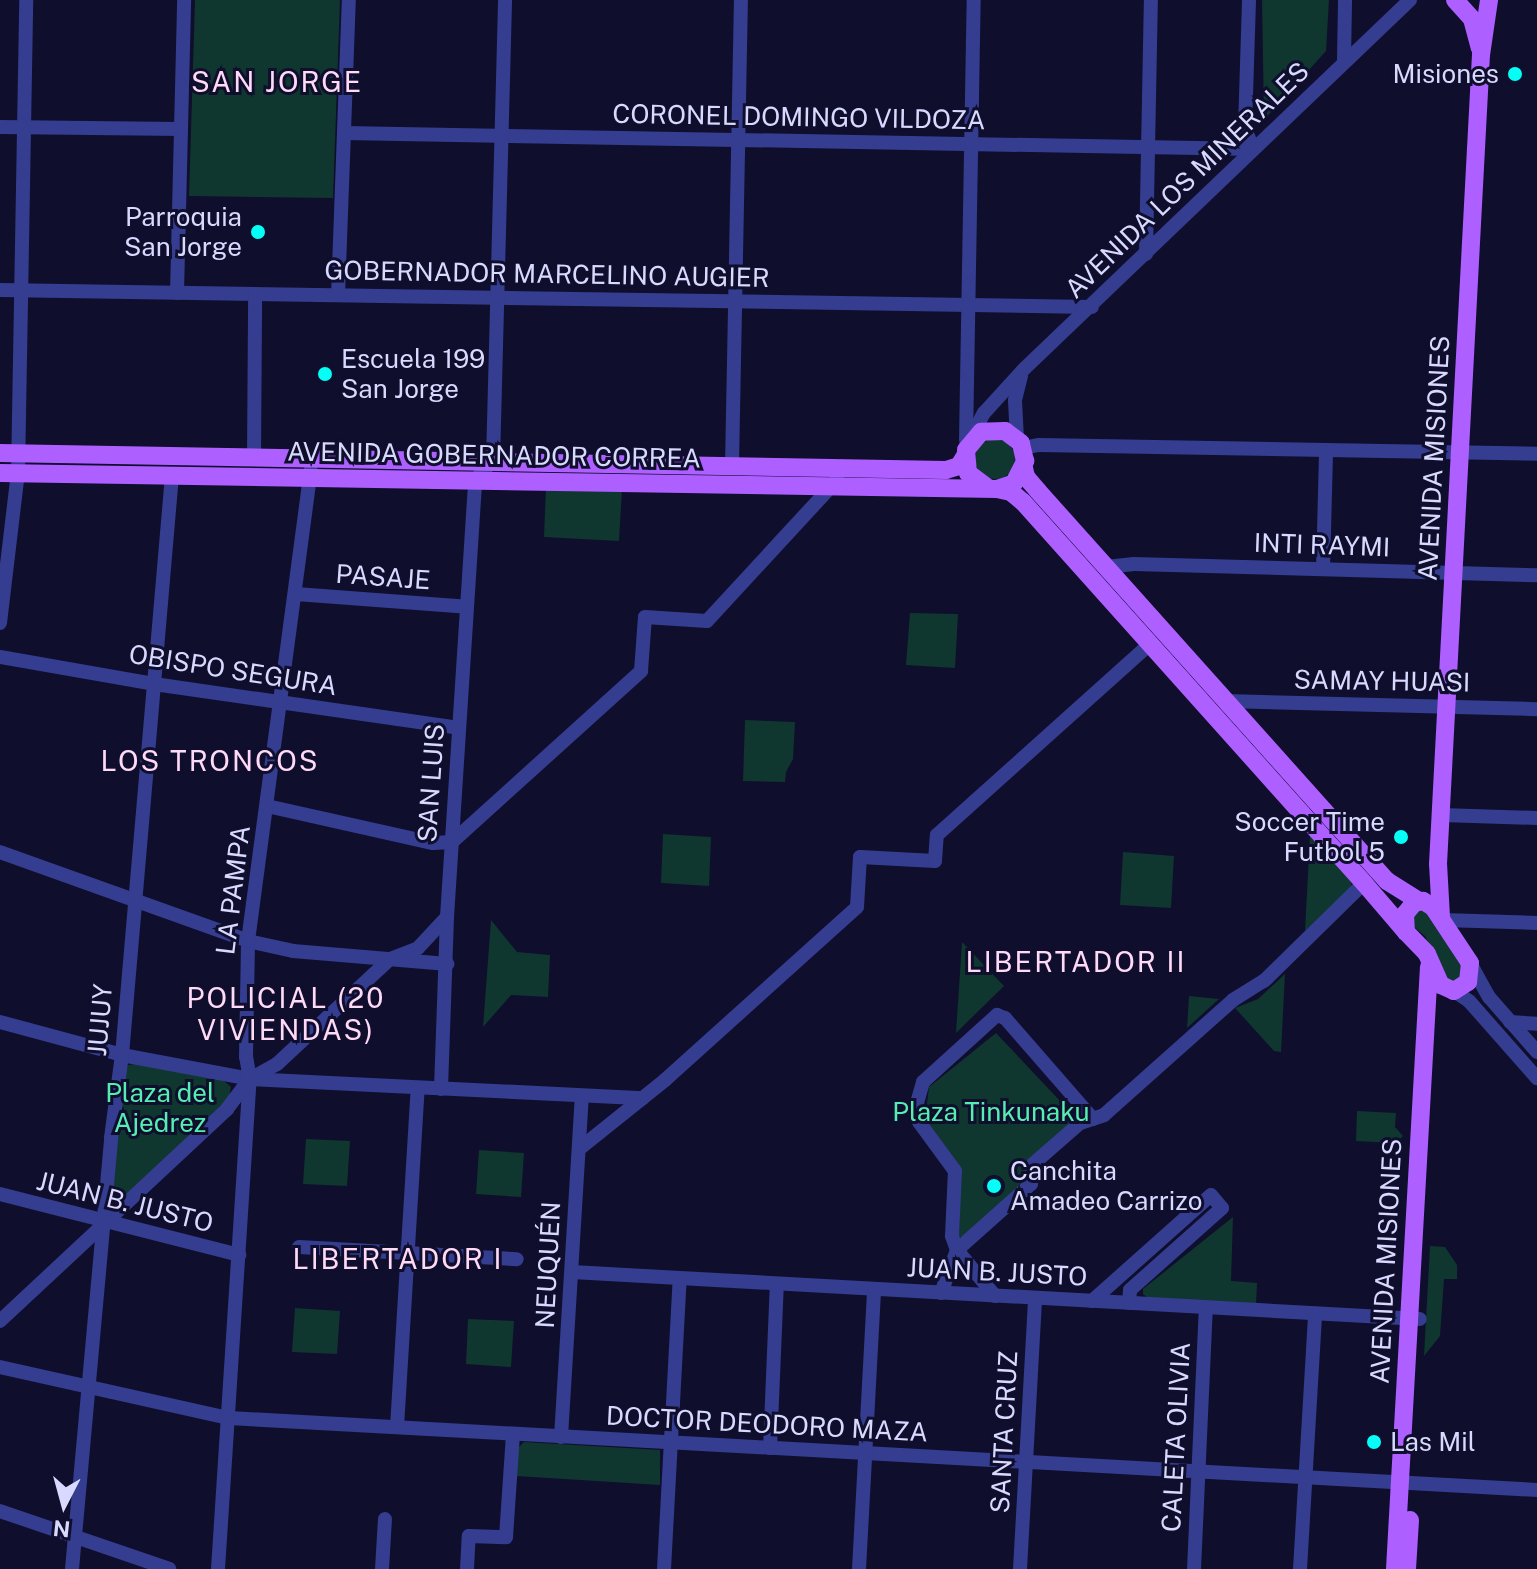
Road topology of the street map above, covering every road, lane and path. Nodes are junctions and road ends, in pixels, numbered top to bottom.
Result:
1 (26, 0) edge
2 (184, 0) edge
3 (349, 0) edge
4 (505, 0) edge
5 (741, 0) edge
6 (974, 0) edge
7 (1151, 0) edge
8 (1249, 0) edge
9 (1345, 0) edge
10 (1394, 0) edge
11 (1410, 0) edge
12 (1455, 0) edge
13 (1489, 0) edge
14 (1383, 23) junction
15 (1481, 55) junction
16 (1344, 59) junction
17 (0, 127) edge
18 (25, 127) junction
19 (181, 129) junction
20 (344, 133) junction
21 (502, 136) junction
22 (739, 141) junction
23 (971, 143) junction
24 (1148, 145) junction
25 (1253, 149) junction
26 (1146, 254) junction
27 (0, 290) edge
28 (21, 290) junction
29 (177, 293) junction
30 (255, 294) junction
31 (338, 295) junction
32 (497, 298) junction
33 (735, 301) junction
34 (968, 305) junction
35 (1092, 307) junction
36 (1024, 369) junction
37 (966, 409) junction
38 (978, 421) junction
39 (998, 429) junction
40 (1020, 443) junction
41 (967, 450) junction
42 (1326, 451) junction
43 (9, 454) edge
44 (1459, 454) junction
45 (1537, 454) edge
46 (254, 457) junction
47 (493, 461) junction
48 (732, 465) junction
49 (311, 468) junction
50 (845, 468) junction
51 (1024, 468) junction
52 (9, 473) edge
53 (172, 475) junction
54 (475, 480) junction
55 (833, 487) junction
56 (992, 489) junction
57 (1106, 567) junction
58 (1323, 569) junction
59 (1454, 573) junction
60 (1537, 575) edge
61 (296, 594) junction
62 (467, 607) junction
63 (0, 623) edge
64 (1150, 644) junction
65 (0, 657) edge
66 (154, 684) junction
67 (1226, 701) junction
68 (281, 703) junction
69 (1447, 706) junction
70 (1537, 709) edge
71 (459, 728) junction
72 (267, 806) junction
73 (1442, 815) junction
74 (1537, 818) edge
75 (452, 842) junction
76 (0, 852) edge
77 (1438, 864) junction
78 (1364, 883) junction
79 (1420, 901) junction
80 (133, 902) junction
81 (447, 917) junction
82 (1442, 918) junction
83 (1537, 923) edge
84 (1406, 932) junction
85 (248, 941) junction
86 (1429, 956) junction
87 (390, 959) junction
88 (1470, 963) junction
89 (447, 964) junction
90 (1453, 991) junction
91 (0, 1022) edge
92 (1510, 1022) junction
93 (1537, 1024) edge
94 (1537, 1052) edge
95 (122, 1055) junction
96 (1537, 1078) edge
97 (250, 1079) junction
98 (418, 1088) junction
99 (441, 1089) junction
100 (582, 1096) junction
101 (643, 1098) junction
102 (1093, 1119) junction
103 (579, 1149) junction
104 (0, 1194) edge
105 (104, 1223) junction
106 (299, 1247) dead end
107 (957, 1250) junction
108 (408, 1253) junction
109 (239, 1255) junction
110 (517, 1259) dead end
111 (572, 1272) junction
112 (680, 1278) junction
113 (777, 1284) junction
114 (874, 1289) junction
115 (941, 1293) junction
116 (995, 1296) junction
117 (1035, 1298) junction
118 (1092, 1301) junction
119 (1129, 1303) junction
120 (1206, 1308) junction
121 (1315, 1313) junction
122 (1415, 1319) junction
123 (0, 1321) edge
124 (0, 1367) edge
125 (87, 1386) junction
126 (229, 1418) junction
127 (397, 1427) junction
128 (513, 1434) junction
129 (561, 1437) junction
130 (672, 1443) junction
131 (770, 1448) junction
132 (866, 1454) junction
133 (1026, 1463) junction
134 (1199, 1472) junction
135 (1305, 1478) junction
136 (1406, 1484) junction
137 (1537, 1490) edge
138 (0, 1511) edge
139 (385, 1519) dead end
140 (75, 1534) junction
141 (72, 1569) edge
142 (169, 1569) edge
143 (218, 1569) edge
144 (382, 1569) edge
145 (467, 1569) edge
146 (664, 1569) edge
147 (859, 1569) edge
148 (1020, 1569) edge
149 (1194, 1569) edge
150 (1300, 1569) edge
151 (1395, 1569) edge
152 (1407, 1569) edge

1 - 18 street
2 - 19 street
3 - 20 street
4 - 21 street
5 - 22 street
6 - 23 street
7 - 24 street
8 - 25 street
9 - 16 street
10 - 14 street, AVENIDA LOS MINERALES
11 - 14 street, AVENIDA LOS MINERALES
12 - 15 main road, AVENIDA MISIONES
13 - 15 main road, AVENIDA MISIONES
14 - 16 street, AVENIDA LOS MINERALES
15 - 44 main road, AVENIDA MISIONES
16 - 25 street, AVENIDA LOS MINERALES
17 - 18 street
18 - 19 street
18 - 28 street
19 - 29 street
20 - 21 street, CORONEL DOMINGO VILDOZA
20 - 31 street
21 - 22 street, CORONEL DOMINGO VILDOZA
21 - 32 street
22 - 23 street, CORONEL DOMINGO VILDOZA
22 - 33 street
23 - 24 street, CORONEL DOMINGO VILDOZA
23 - 34 street
24 - 25 street, CORONEL DOMINGO VILDOZA
24 - 26 street
25 - 26 street, AVENIDA LOS MINERALES
26 - 35 street, AVENIDA LOS MINERALES
27 - 28 street, GOBERNADOR MARCELINO AUGIER
28 - 29 street, GOBERNADOR MARCELINO AUGIER
28 - 43 street
29 - 30 street, GOBERNADOR MARCELINO AUGIER
30 - 31 street, GOBERNADOR MARCELINO AUGIER
30 - 46 street
31 - 32 street, GOBERNADOR MARCELINO AUGIER
32 - 33 street, GOBERNADOR MARCELINO AUGIER
32 - 47 street
33 - 34 street, GOBERNADOR MARCELINO AUGIER
33 - 48 street
34 - 35 street, GOBERNADOR MARCELINO AUGIER
34 - 37 street
35 - 36 street, AVENIDA LOS MINERALES
36 - 38 street, AVENIDA LOS MINERALES
36 - 40 street
37 - 38 street
37 - 41 street
38 - 39 street
38 - 41 street, AVENIDA LOS MINERALES
39 - 40 main road
39 - 41 main road
40 - 42 street
40 - 51 main road
41 - 50 main road, AVENIDA GOBERNADOR CORREA
41 - 56 main road
42 - 44 street
42 - 58 street
43 - 46 main road, AVENIDA GOBERNADOR CORREA
43 - 52 street
44 - 45 street
44 - 59 main road, AVENIDA MISIONES
46 - 49 main road, AVENIDA GOBERNADOR CORREA
47 - 48 main road, AVENIDA GOBERNADOR CORREA
47 - 49 main road, AVENIDA GOBERNADOR CORREA
47 - 54 street
48 - 50 main road, AVENIDA GOBERNADOR CORREA
49 - 53 main road, AVENIDA GOBERNADOR CORREA
49 - 54 main road, AVENIDA GOBERNADOR CORREA
49 - 61 street, LA PAMPA
50 - 55 street
51 - 56 main road
51 - 57 main road
52 - 53 main road, AVENIDA GOBERNADOR CORREA
52 - 63 street
53 - 66 street, JUJUY
54 - 55 main road, AVENIDA GOBERNADOR CORREA
54 - 62 street, SAN LUIS
55 - 56 main road, AVENIDA GOBERNADOR CORREA
55 - 75 street
56 - 64 main road
57 - 58 street, INTI RAYMI
57 - 67 main road
58 - 59 street, INTI RAYMI
59 - 60 street, INTI RAYMI
59 - 69 main road, AVENIDA MISIONES
61 - 62 street, PASAJE
61 - 68 street, LA PAMPA
62 - 71 street, SAN LUIS
64 - 78 main road
64 - 101 street
65 - 66 street, OBISPO SEGURA
66 - 68 street, OBISPO SEGURA
66 - 80 street, JUJUY
67 - 69 street, SAMAY HUASI
67 - 79 main road
68 - 71 street, OBISPO SEGURA
68 - 72 street, LA PAMPA
69 - 70 street, SAMAY HUASI
69 - 73 main road, AVENIDA MISIONES
71 - 75 street, SAN LUIS
72 - 75 street
72 - 85 street, LA PAMPA
73 - 74 street
73 - 77 main road, AVENIDA MISIONES
75 - 81 street, SAN LUIS
76 - 80 street
77 - 79 main road, AVENIDA MISIONES
77 - 82 main road, AVENIDA MISIONES
78 - 84 main road
78 - 102 street
79 - 82 main road
79 - 84 main road, AVENIDA MISIONES
80 - 85 street
80 - 95 street, JUJUY
81 - 87 street
81 - 89 street, SAN LUIS
82 - 83 street
82 - 88 main road
84 - 86 main road
85 - 87 street
85 - 97 street, LA PAMPA
86 - 90 main road
86 - 122 main road, AVENIDA MISIONES
87 - 89 street
87 - 97 street
88 - 90 main road, AVENIDA MISIONES
88 - 92 street
89 - 99 street, SAN LUIS
90 - 96 street
90 - 122 main road, AVENIDA MISIONES
91 - 95 street
92 - 93 street
92 - 94 street
95 - 97 street
95 - 105 street, JUJUY
97 - 98 street
97 - 105 street
97 - 109 street, LA PAMPA
98 - 99 street
98 - 108 street
99 - 100 street
100 - 101 street
100 - 103 street, NEUQUÉN
101 - 103 street
102 - 107 street
102 - 107 street
103 - 111 street, NEUQUÉN
104 - 105 street, JUAN B. JUSTO
105 - 109 street, JUAN B. JUSTO
105 - 123 street
105 - 125 street, JUJUY
106 - 108 street
107 - 115 street
107 - 116 street
108 - 110 street
108 - 127 street
109 - 126 street, LA PAMPA
111 - 112 street, JUAN B. JUSTO
111 - 129 street, NEUQUÉN
112 - 113 street, JUAN B. JUSTO
112 - 130 street
113 - 114 street, JUAN B. JUSTO
113 - 131 street
114 - 115 street, JUAN B. JUSTO
114 - 132 street
115 - 116 street, JUAN B. JUSTO
116 - 117 street, JUAN B. JUSTO
117 - 118 street, JUAN B. JUSTO
117 - 133 street, SANTA CRUZ
118 - 119 street, JUAN B. JUSTO
118 - 119 street
119 - 120 street, JUAN B. JUSTO
120 - 121 street, JUAN B. JUSTO
120 - 134 street, CALETA OLIVIA
121 - 122 street, JUAN B. JUSTO
121 - 135 street
122 - 136 main road, AVENIDA MISIONES
124 - 125 street, DOCTOR DEODORO MAZA
125 - 126 street, DOCTOR DEODORO MAZA
125 - 140 street, JUJUY
126 - 127 street, DOCTOR DEODORO MAZA
126 - 143 street, LA PAMPA
127 - 128 street, DOCTOR DEODORO MAZA
128 - 129 street, DOCTOR DEODORO MAZA
128 - 145 street
129 - 130 street, DOCTOR DEODORO MAZA
130 - 131 street, DOCTOR DEODORO MAZA
130 - 146 street
131 - 132 street, DOCTOR DEODORO MAZA
132 - 133 street, DOCTOR DEODORO MAZA
132 - 147 street
133 - 134 street, DOCTOR DEODORO MAZA
133 - 148 street, SANTA CRUZ
134 - 135 street, DOCTOR DEODORO MAZA
134 - 149 street, CALETA OLIVIA
135 - 136 street, DOCTOR DEODORO MAZA
135 - 150 street
136 - 137 street, DOCTOR DEODORO MAZA
136 - 151 main road, AVENIDA MISIONES
136 - 152 main road, AVENIDA MISIONES
138 - 140 street
139 - 144 street
140 - 141 street, JUJUY
140 - 142 street

